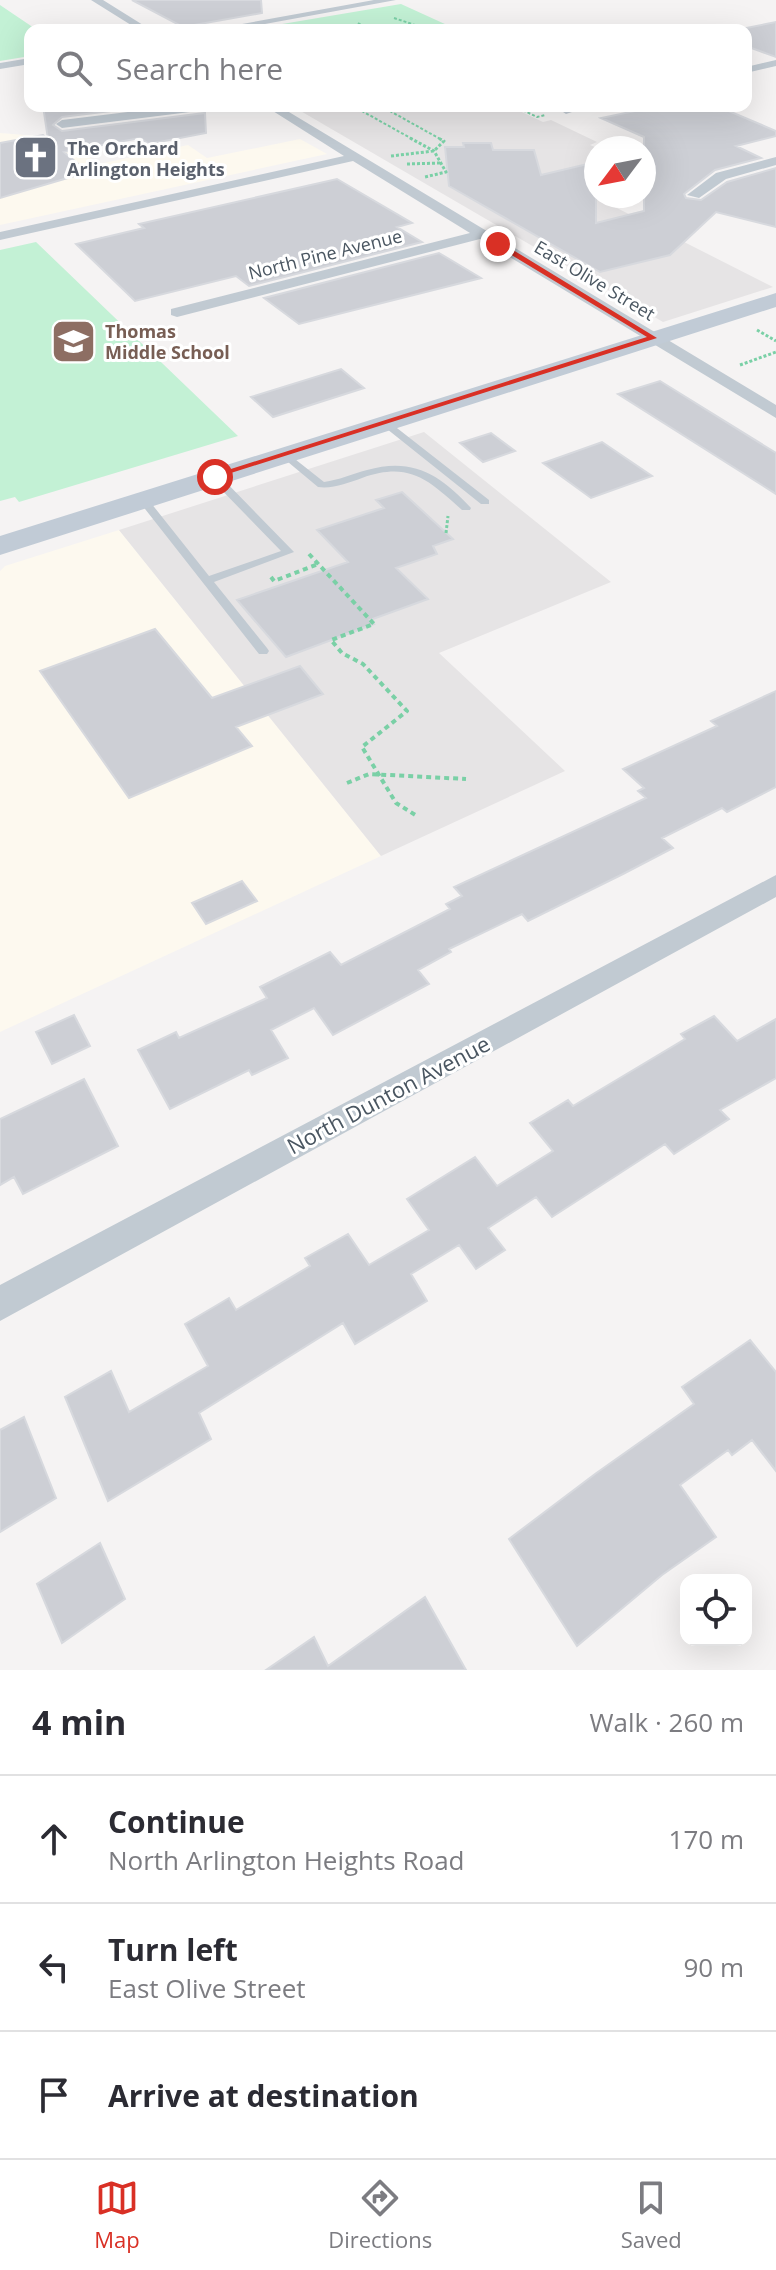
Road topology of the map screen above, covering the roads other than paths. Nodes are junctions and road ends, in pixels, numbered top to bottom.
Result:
1 (96, 0) edge
2 (314, 0) edge
3 (391, 0) edge
4 (334, 10) junction
5 (136, 24) edge
6 (250, 24) edge
7 (24, 62) edge
8 (776, 63) edge
9 (0, 66) edge
10 (752, 69) edge
11 (158, 112) edge
12 (281, 112) edge
13 (62, 124) dead end
14 (355, 157) junction
15 (776, 161) edge
16 (694, 195) dead end
17 (482, 234) junction
18 (0, 236) edge
19 (776, 300) edge
20 (177, 312) dead end
21 (653, 338) junction
22 (776, 413) edge
23 (385, 423) junction
24 (286, 455) junction
25 (215, 477) junction
26 (143, 500) junction
27 (485, 502) dead end
28 (466, 508) dead end
29 (0, 546) edge
30 (206, 581) junction
31 (263, 651) dead end
32 (776, 885) edge
33 (0, 1304) edge

1 - 5 street
2 - 4 street
3 - 4 street
4 - 6 street
7 - 9 street
8 - 10 street
11 - 13 street
12 - 14 street, East Olive Street
14 - 17 street, East Olive Street
14 - 18 street
15 - 16 street
17 - 20 street, North Pine Avenue
17 - 21 street, East Olive Street
19 - 21 main road
21 - 22 street, East Olive Street
21 - 23 main road
23 - 24 main road
23 - 27 lane
24 - 25 main road
24 - 28 lane
25 - 26 main road
25 - 30 lane
26 - 29 main road
26 - 30 lane
30 - 31 lane
32 - 33 street, North Dunton Avenue

